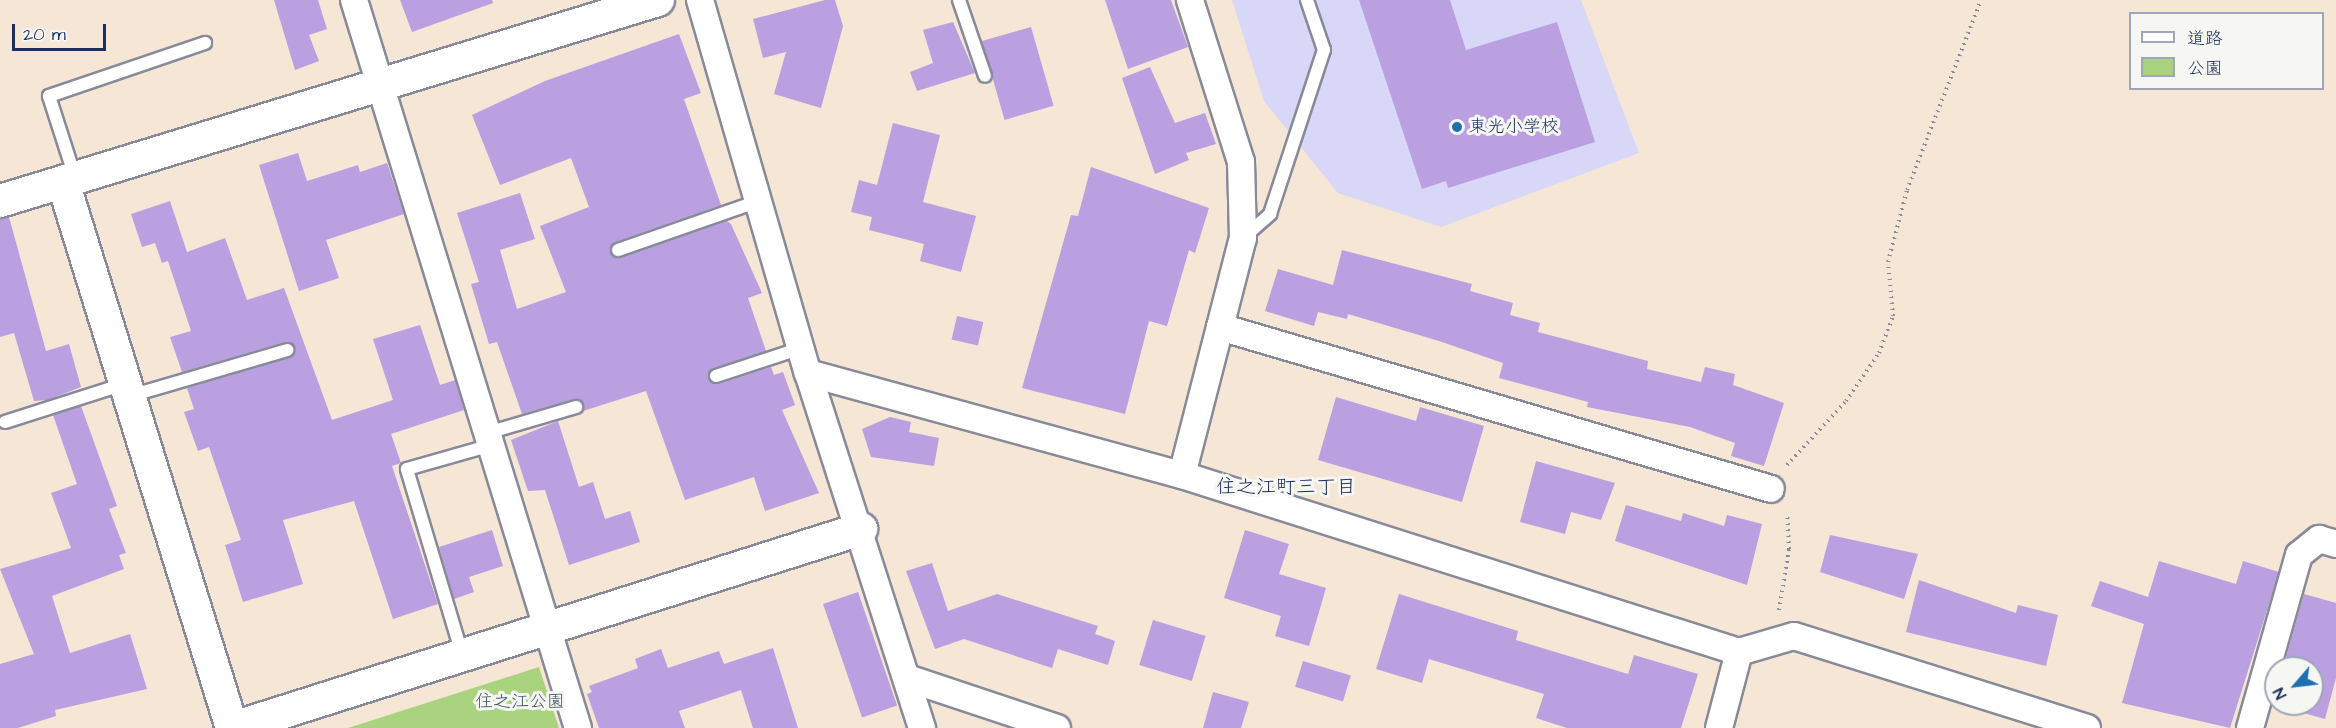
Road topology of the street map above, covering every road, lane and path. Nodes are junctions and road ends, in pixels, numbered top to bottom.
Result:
1 (354, 0) edge
2 (658, 0) edge
3 (700, 0) edge
4 (959, 0) edge
5 (1190, 0) edge
6 (1307, 0) edge
7 (1981, 0) edge
8 (205, 43) dead end
9 (985, 76) dead end
10 (380, 87) junction
11 (69, 180) junction
12 (0, 201) edge
13 (759, 201) junction
14 (1243, 238) junction
15 (618, 250) dead end
16 (1220, 327) junction
17 (801, 348) junction
18 (287, 350) dead end
19 (808, 374) junction
20 (716, 376) dead end
21 (127, 390) junction
22 (576, 407) dead end
23 (6, 422) dead end
24 (489, 439) junction
25 (1182, 475) junction
26 (1771, 489) junction
27 (861, 530) junction
28 (2336, 544) edge
29 (549, 631) junction
30 (1767, 645) junction
31 (1739, 652) junction
32 (463, 658) junction
33 (907, 678) junction
34 (232, 728) edge
35 (578, 728) edge
36 (922, 728) edge
37 (1057, 728) edge
38 (1719, 728) edge
39 (2087, 728) edge
40 (2250, 728) edge

1 - 10 street
2 - 10 street
3 - 13 street
4 - 9 lane
5 - 14 street
6 - 14 lane
7 - 26 path
8 - 11 lane
10 - 11 street
10 - 24 street
11 - 12 street
11 - 21 street
13 - 15 lane
13 - 17 street
14 - 16 street
16 - 25 street
16 - 26 street
17 - 19 street
17 - 20 lane
18 - 21 lane
19 - 25 street
19 - 27 street
21 - 23 lane
21 - 34 street
22 - 24 lane
24 - 29 street
24 - 32 lane
25 - 31 street
26 - 30 path
27 - 29 street
27 - 33 street
28 - 40 street
29 - 32 street
29 - 35 street
30 - 31 street
30 - 39 street
31 - 38 street
32 - 34 street
33 - 36 street
33 - 37 street

